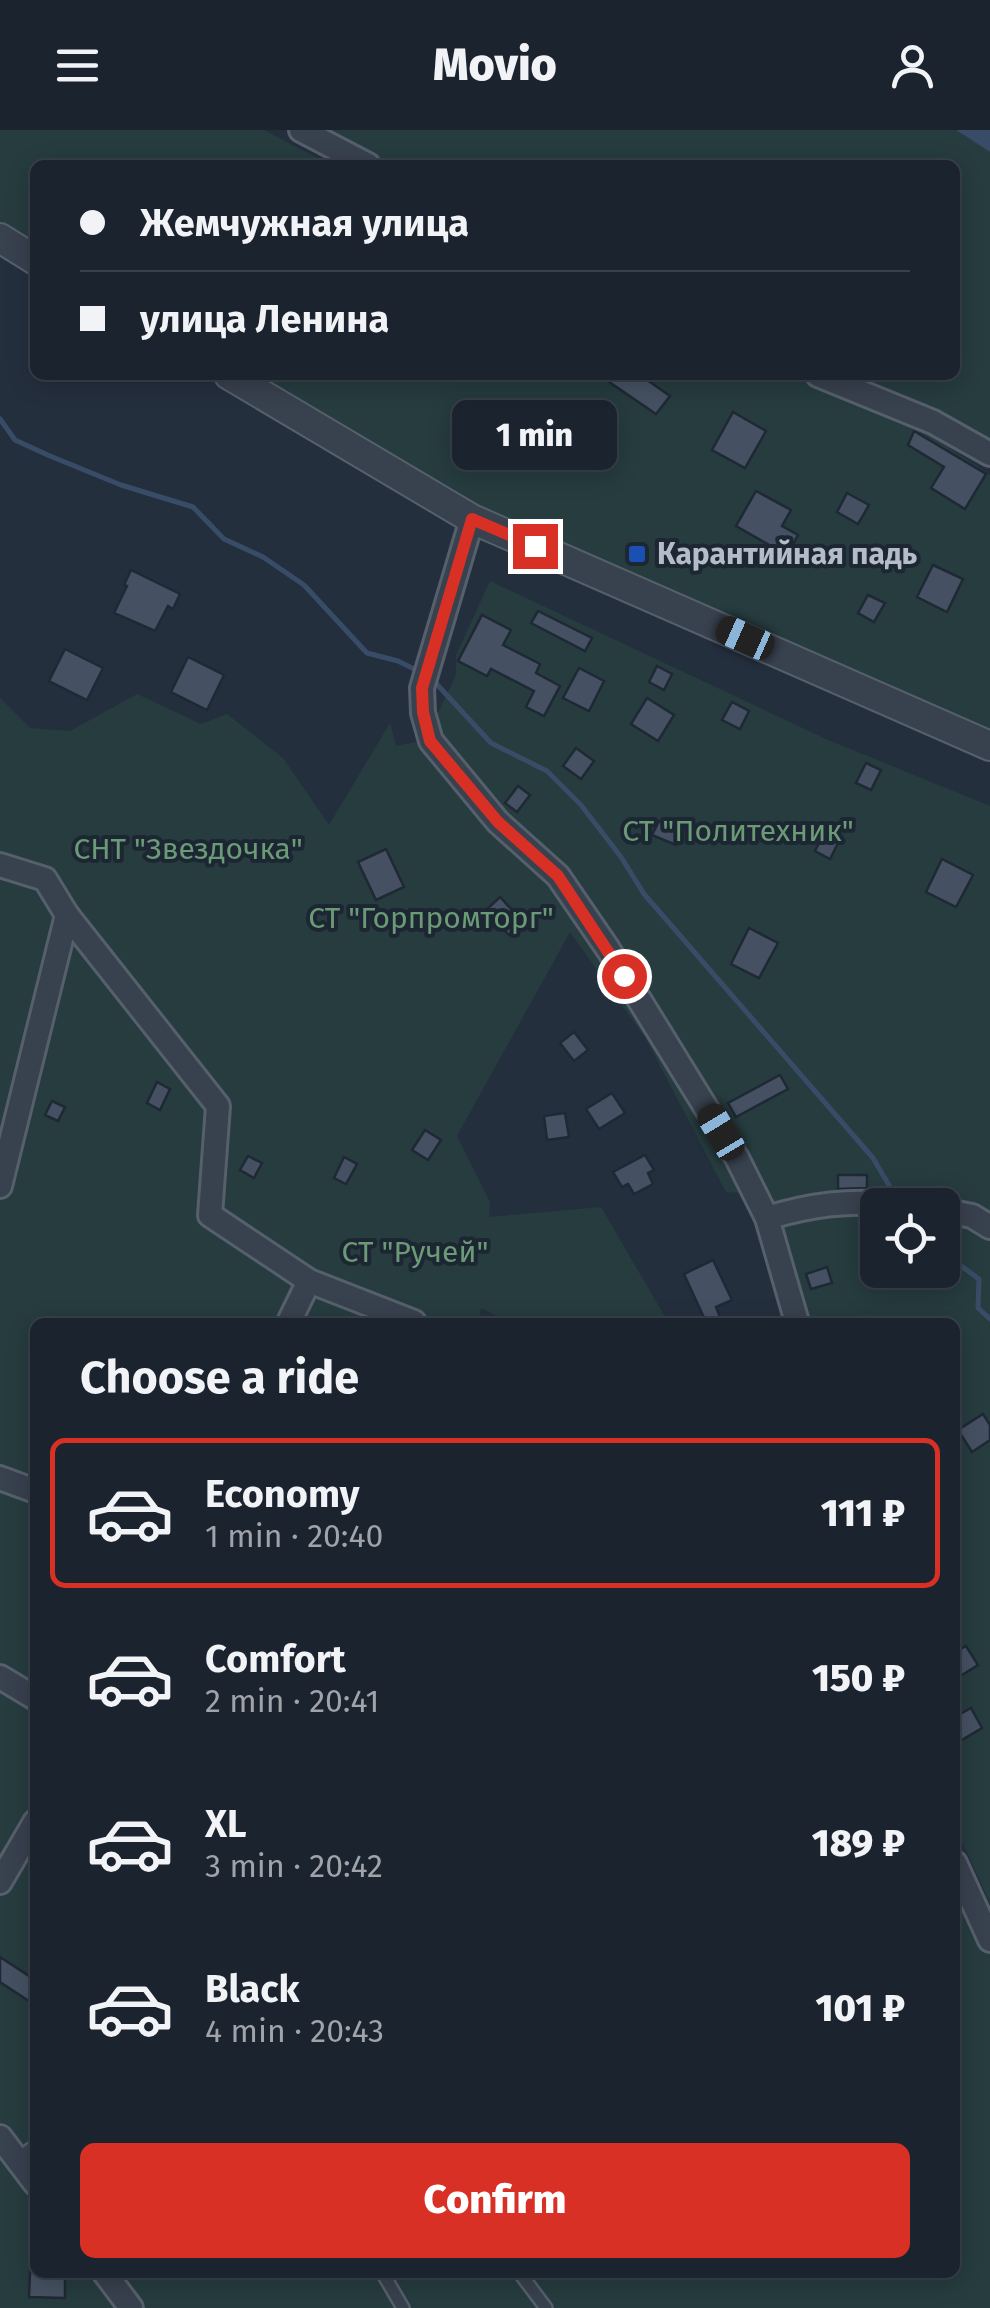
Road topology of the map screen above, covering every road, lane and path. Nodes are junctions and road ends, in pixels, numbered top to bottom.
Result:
1 (301, 130) edge
2 (358, 160) edge
3 (0, 238) edge
4 (30, 257) edge
5 (238, 380) edge
6 (830, 380) edge
7 (990, 454) edge
8 (472, 519) junction
9 (990, 746) edge
10 (0, 865) edge
11 (67, 915) junction
12 (0, 1186) edge
13 (860, 1204) edge
14 (960, 1214) edge
15 (766, 1218) junction
16 (990, 1227) edge
17 (308, 1280) junction
18 (291, 1318) edge
19 (404, 1318) edge
20 (796, 1318) edge
21 (0, 1478) edge
22 (30, 1489) edge
23 (0, 1676) edge
24 (30, 1695) edge
25 (30, 1831) edge
26 (960, 1874) edge
27 (0, 1882) edge
28 (990, 1940) edge
29 (0, 2137) edge
30 (26, 2152) edge
31 (108, 2278) edge
32 (385, 2278) edge
33 (523, 2278) edge
34 (131, 2308) edge
35 (402, 2308) edge
36 (546, 2308) edge

1 - 2 street
3 - 4 street
5 - 8 street
6 - 7 street
8 - 9 street
8 - 15 street
10 - 11 street
11 - 12 street
11 - 17 street
13 - 15 street
14 - 16 street
15 - 20 street
17 - 18 street
17 - 19 street
21 - 22 street
23 - 24 street
25 - 27 street
26 - 28 street
29 - 30 street
31 - 34 street
32 - 35 lane
33 - 36 lane

